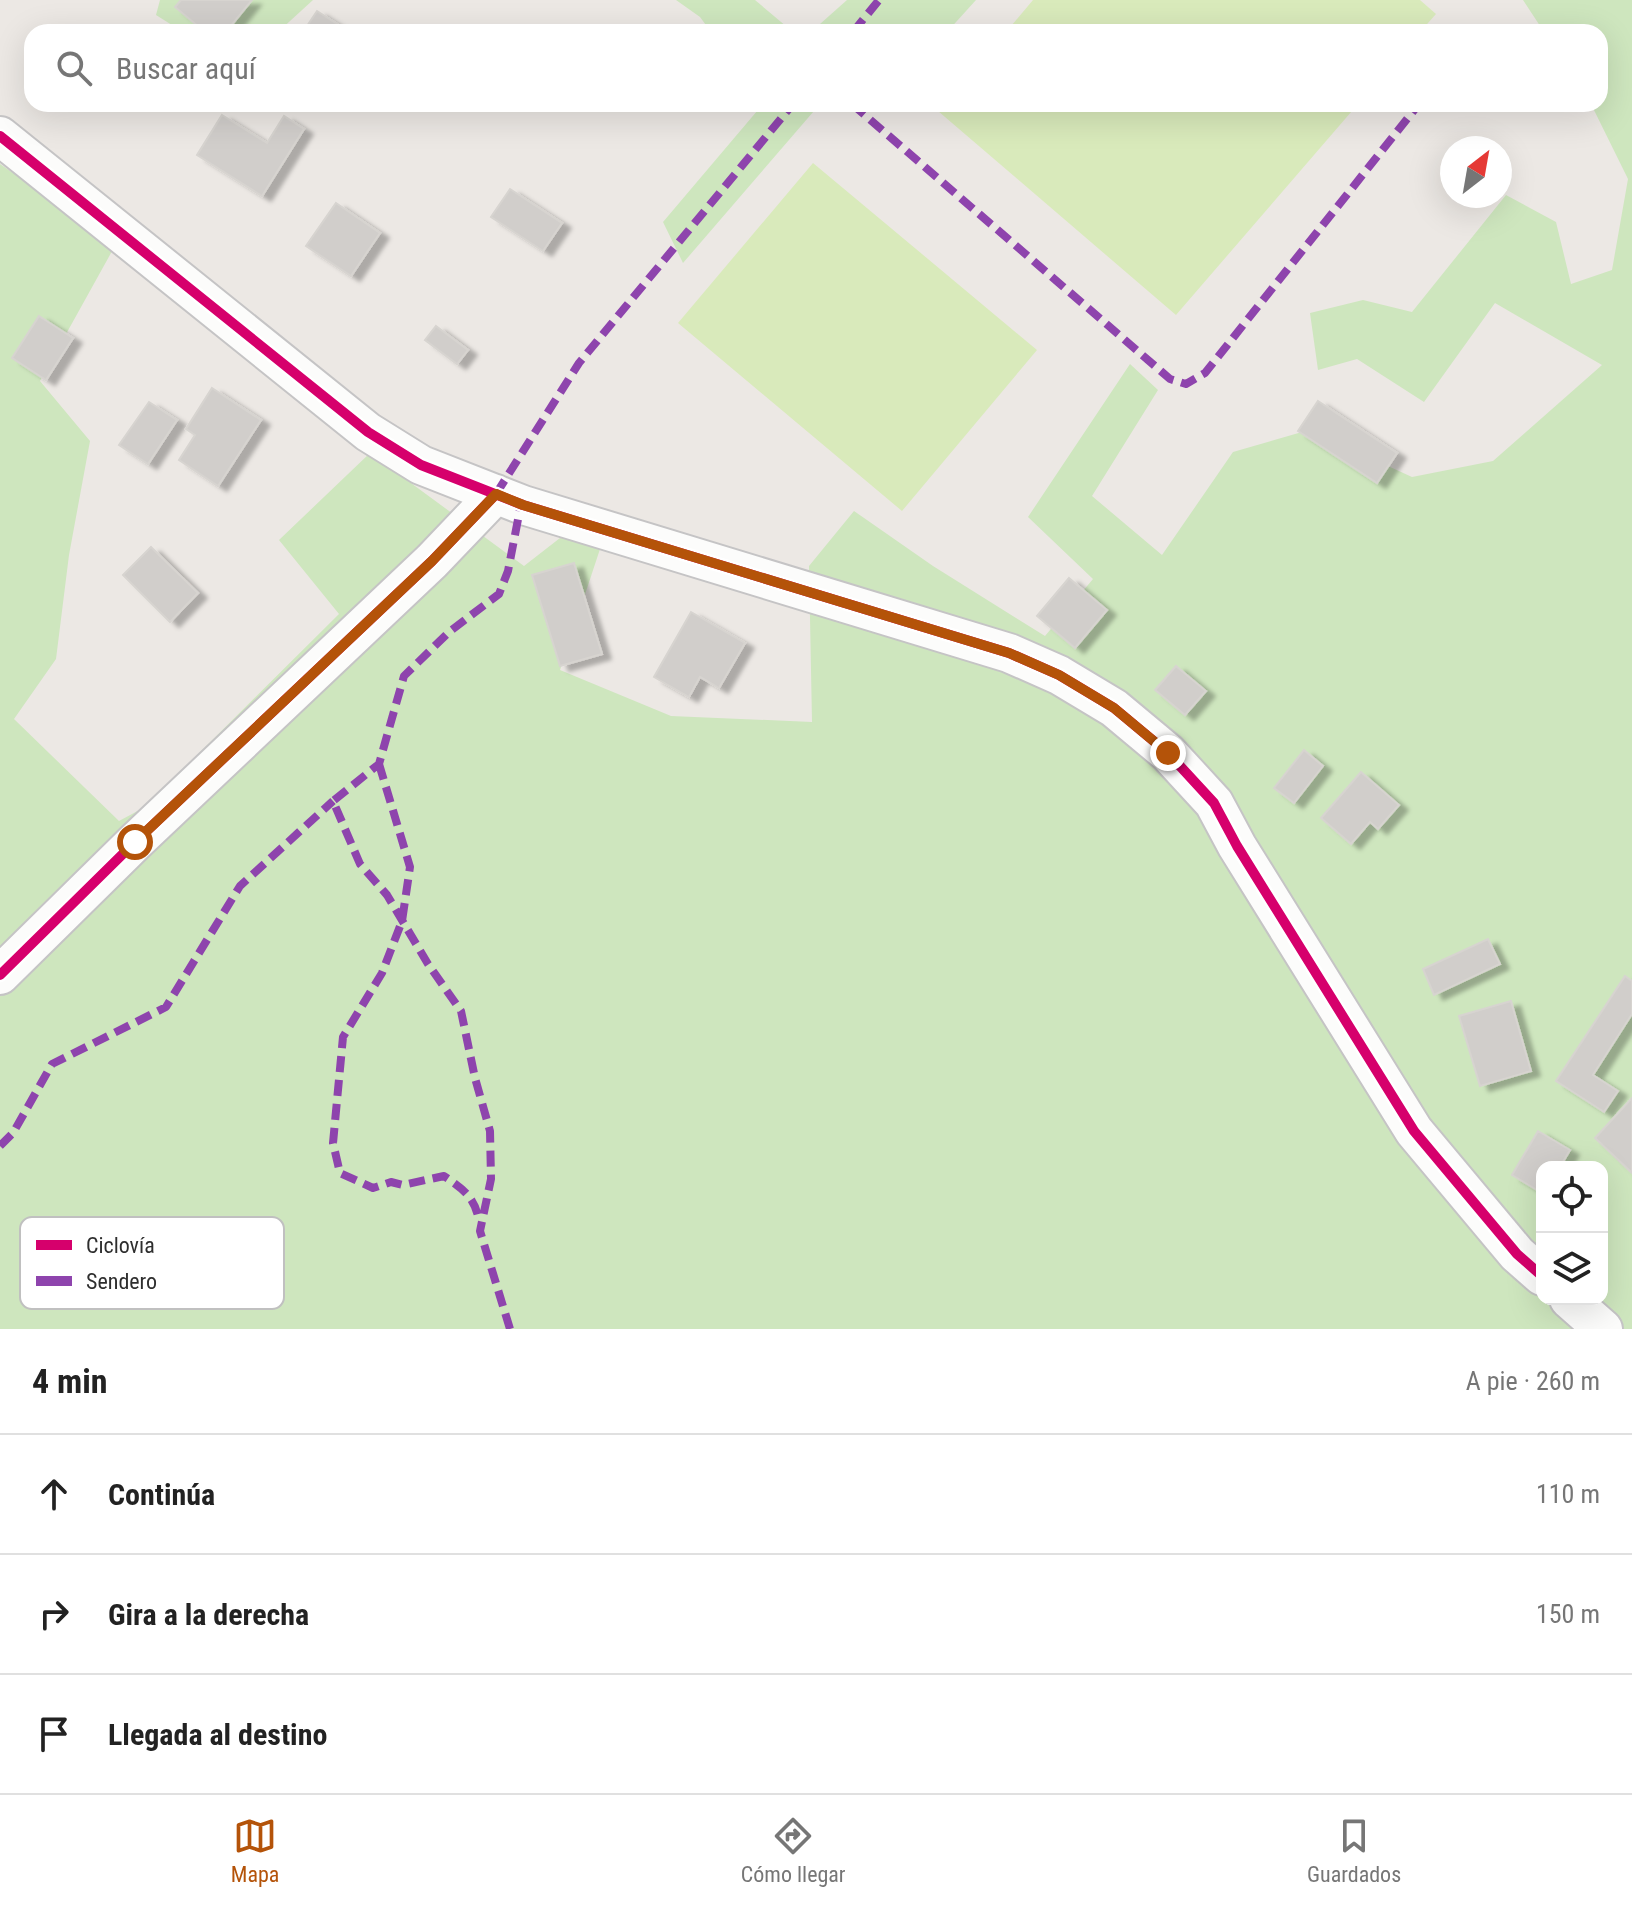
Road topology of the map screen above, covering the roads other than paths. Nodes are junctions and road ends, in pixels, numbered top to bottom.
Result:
1 (0, 136) edge
2 (496, 494) junction
3 (0, 975) edge
4 (1536, 1271) edge
5 (1576, 1305) edge
6 (1603, 1329) edge

1 - 2 street
2 - 3 street
2 - 4 street
5 - 6 street

